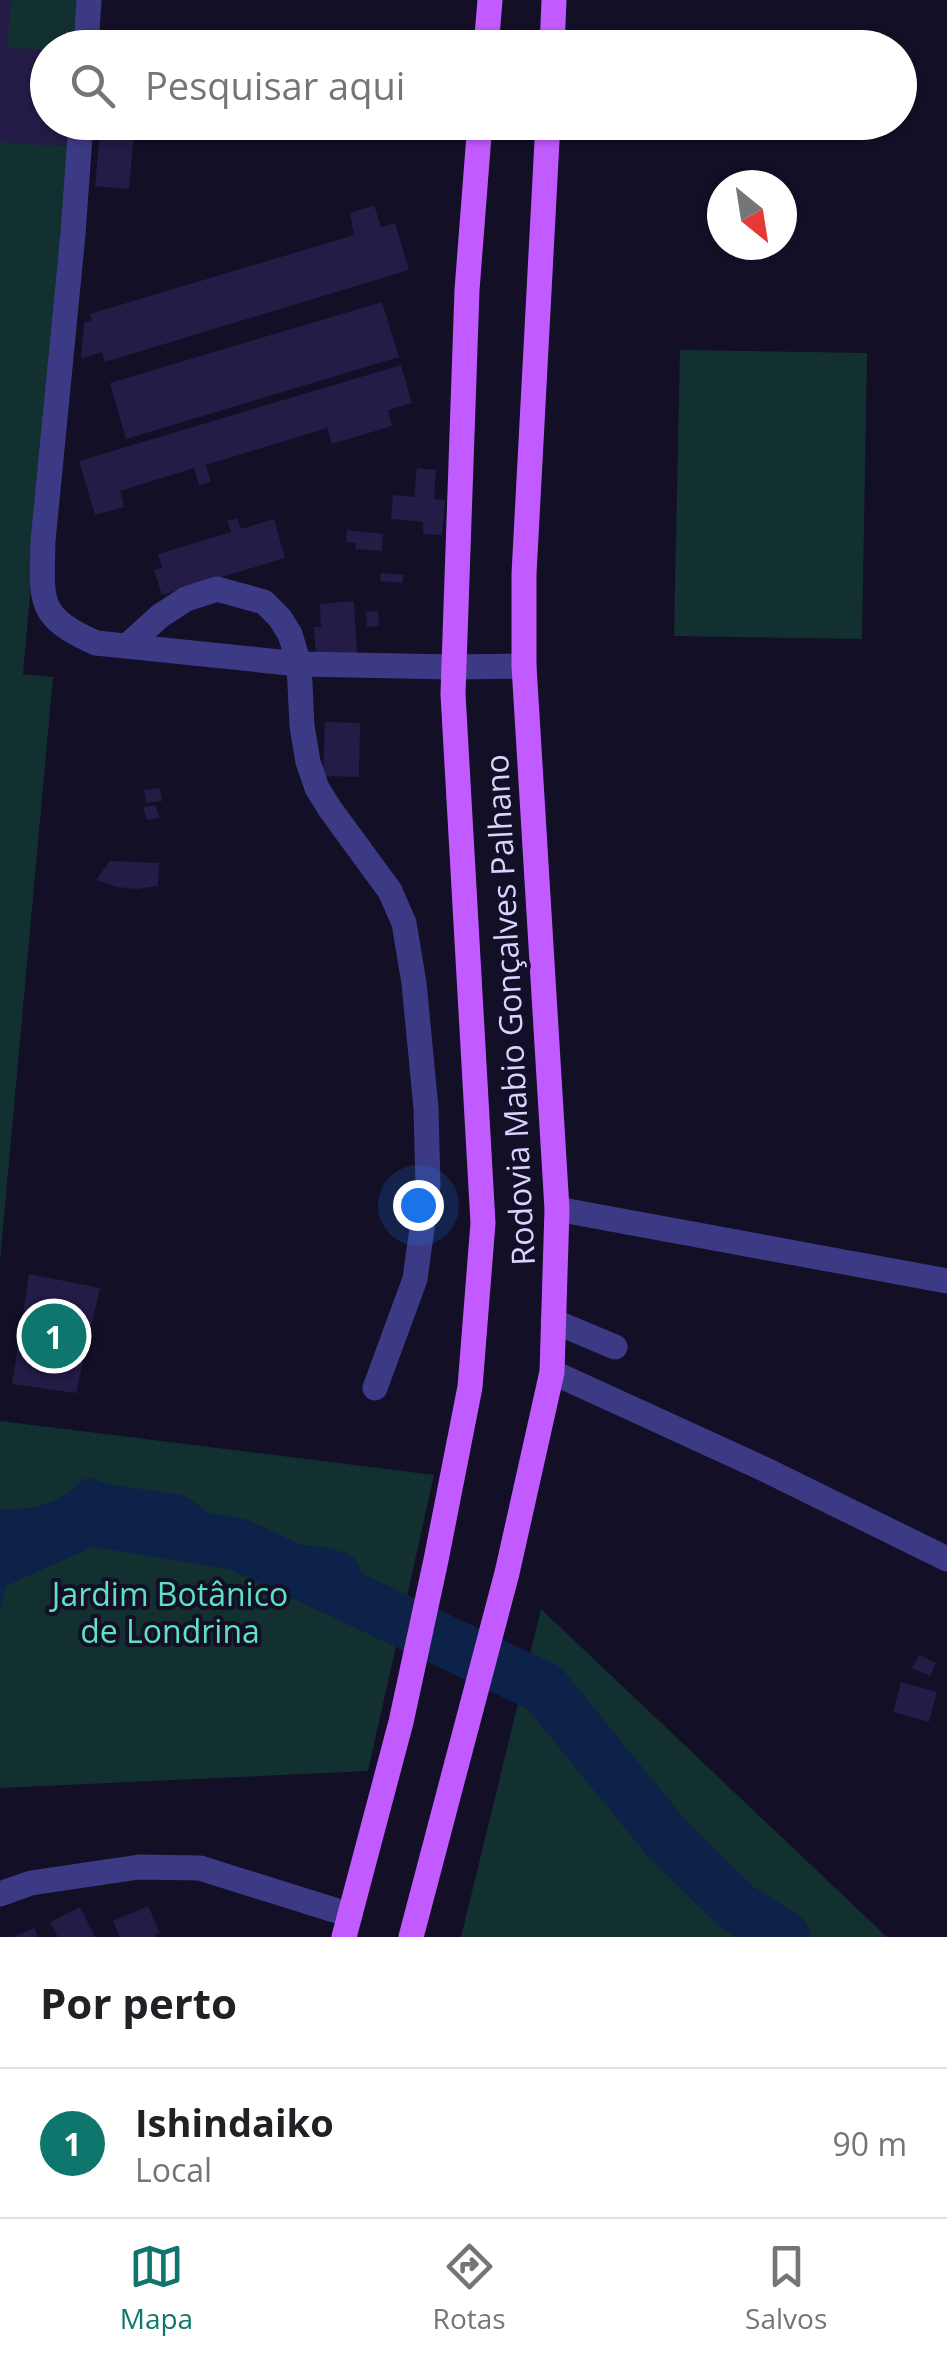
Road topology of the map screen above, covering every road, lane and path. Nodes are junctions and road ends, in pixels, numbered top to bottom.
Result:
1 (89, 0) edge
2 (490, 0) edge
3 (554, 0) edge
4 (87, 30) edge
5 (488, 30) edge
6 (553, 30) edge
7 (80, 140) edge
8 (479, 140) edge
9 (547, 140) edge
10 (128, 646) junction
11 (299, 664) junction
12 (524, 666) junction
13 (453, 668) junction
14 (557, 1209) junction
15 (947, 1280) edge
16 (554, 1321) junction
17 (614, 1346) dead end
18 (552, 1372) junction
19 (376, 1388) dead end
20 (947, 1559) edge
21 (0, 1894) edge
22 (347, 1926) edge
23 (411, 1937) edge

1 - 4 street
2 - 5 main road
3 - 6 main road
7 - 10 street
8 - 13 main road, Rodovia Mabio Gonçalves Palhano
9 - 12 main road, Rodovia Mabio Gonçalves Palhano
10 - 11 street
10 - 11 street
11 - 13 street
11 - 19 street
12 - 13 street
12 - 14 main road, Rodovia Mabio Gonçalves Palhano
13 - 22 main road, Rodovia Mabio Gonçalves Palhano
14 - 15 street
14 - 16 main road, Rodovia Mabio Gonçalves Palhano
16 - 17 street
16 - 18 main road, Rodovia Mabio Gonçalves Palhano
18 - 20 street
18 - 23 main road, Rodovia Mabio Gonçalves Palhano
21 - 22 street

